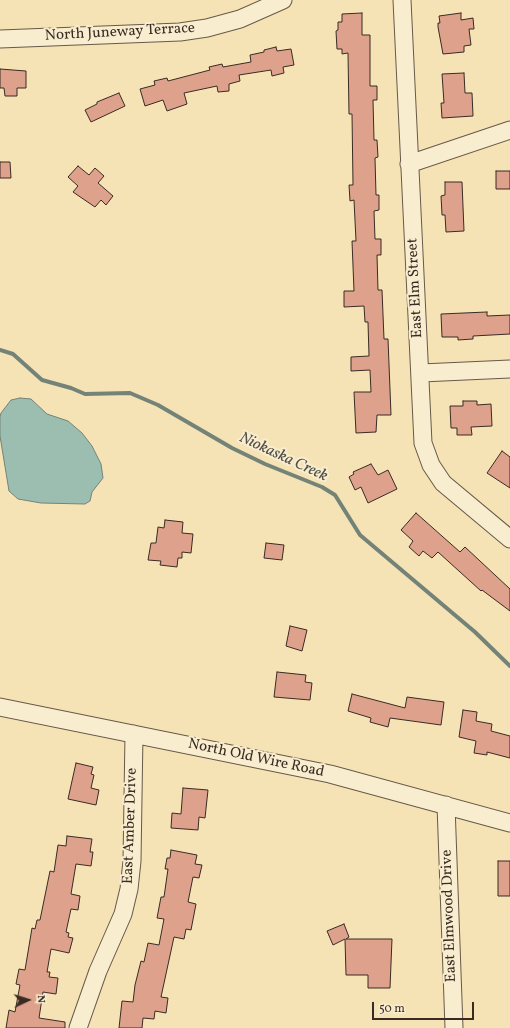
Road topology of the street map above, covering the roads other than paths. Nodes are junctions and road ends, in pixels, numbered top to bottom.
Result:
1 (282, 0) edge
2 (402, 0) edge
3 (0, 39) edge
4 (510, 130) edge
5 (409, 164) junction
6 (510, 369) edge
7 (421, 373) junction
8 (510, 539) edge
9 (0, 707) edge
10 (134, 734) junction
11 (446, 805) junction
12 (510, 823) edge
13 (78, 1028) edge
14 (454, 1028) edge

1 - 3 street, North Juneway Terrace
2 - 5 street, East Elm Street
4 - 5 street
5 - 7 street, East Elm Street
6 - 7 street
7 - 8 street, East Elm Street
9 - 10 street, North Old Wire Road
10 - 11 street, North Old Wire Road
10 - 13 street, East Amber Drive
11 - 12 street, North Old Wire Road
11 - 14 street, East Elmwood Drive

